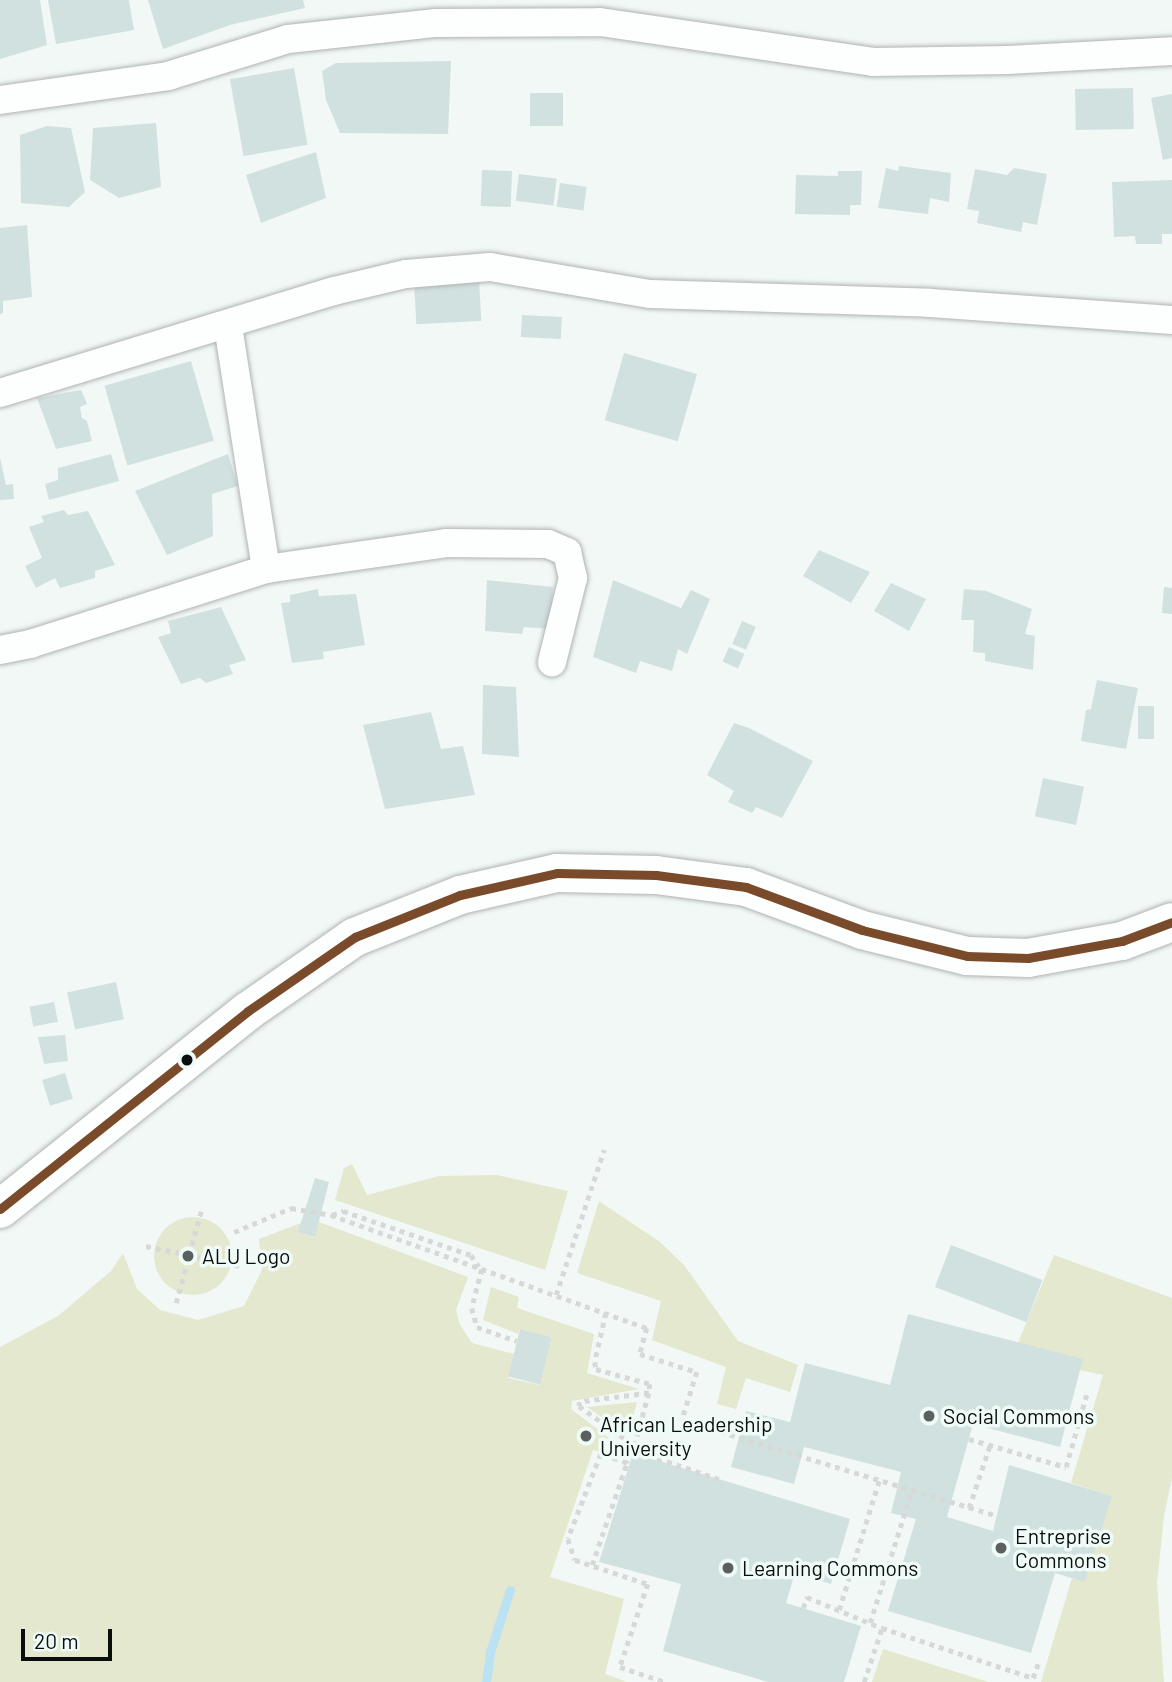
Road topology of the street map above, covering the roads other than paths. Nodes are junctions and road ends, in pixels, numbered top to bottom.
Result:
1 (1172, 51) edge
2 (0, 100) edge
3 (1172, 320) edge
4 (228, 326) junction
5 (0, 393) edge
6 (266, 569) junction
7 (0, 650) edge
8 (552, 662) dead end
9 (1172, 922) edge
10 (0, 1209) edge

1 - 2 street
3 - 4 street
4 - 5 street
4 - 6 street
6 - 7 street
6 - 8 street
9 - 10 main road

